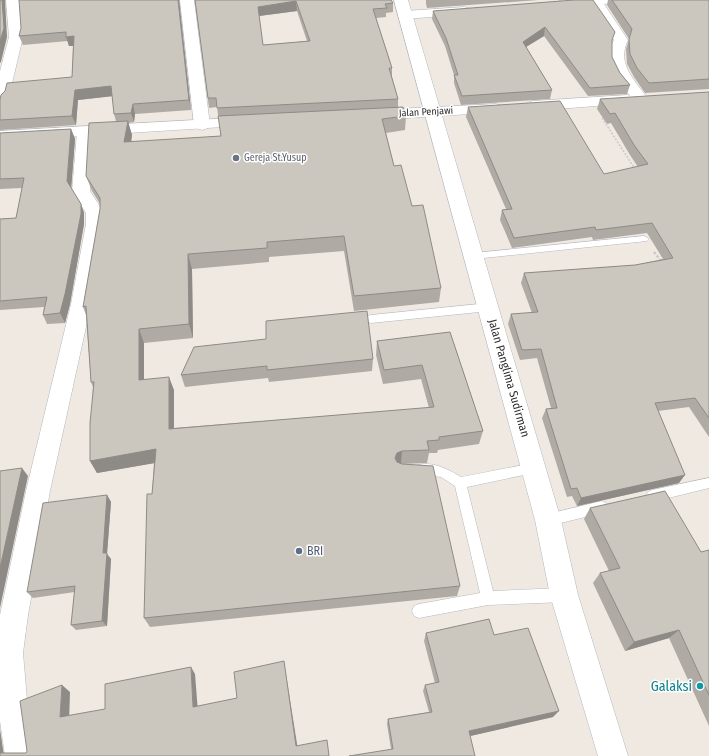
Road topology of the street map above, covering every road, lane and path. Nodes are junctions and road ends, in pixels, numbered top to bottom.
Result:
1 (13, 0) edge
2 (187, 0) edge
3 (600, 0) edge
4 (549, 5) edge
5 (403, 7) edge
6 (480, 10) edge
7 (0, 100) edge
8 (591, 103) junction
9 (433, 112) junction
10 (357, 116) edge
11 (264, 122) edge
12 (202, 125) junction
13 (85, 132) junction
14 (0, 136) edge
15 (635, 169) edge
16 (644, 239) joint
17 (474, 256) junction
18 (664, 264) edge
19 (489, 307) junction
20 (371, 319) dead end
21 (534, 468) junction
22 (408, 470) edge
23 (460, 483) junction
24 (709, 483) edge
25 (640, 499) edge
26 (617, 504) edge
27 (548, 520) junction
28 (564, 595) junction
29 (488, 598) junction
30 (419, 610) dead end
31 (20, 756) edge
32 (613, 756) edge

1 - 7 street
2 - 12 street
3 - 4 street
3 - 8 street, Jalan Penjawi
5 - 6 street
5 - 9 street, Jalan Panglima Sudirman
8 - 9 street, Jalan Penjawi
8 - 15 path
9 - 10 street, Jalan Penjawi
9 - 17 street, Jalan Panglima Sudirman
11 - 12 street
12 - 13 street
13 - 14 street
13 - 31 street
16 - 17 lane
16 - 18 path
17 - 19 street, Jalan Panglima Sudirman
19 - 20 lane
19 - 21 street, Jalan Panglima Sudirman
21 - 23 lane
21 - 27 street, Jalan Panglima Sudirman
22 - 23 lane
23 - 29 lane
24 - 25 lane
26 - 27 lane
27 - 28 street, Jalan Panglima Sudirman
28 - 29 lane
28 - 32 street, Jalan Panglima Sudirman
29 - 30 lane

